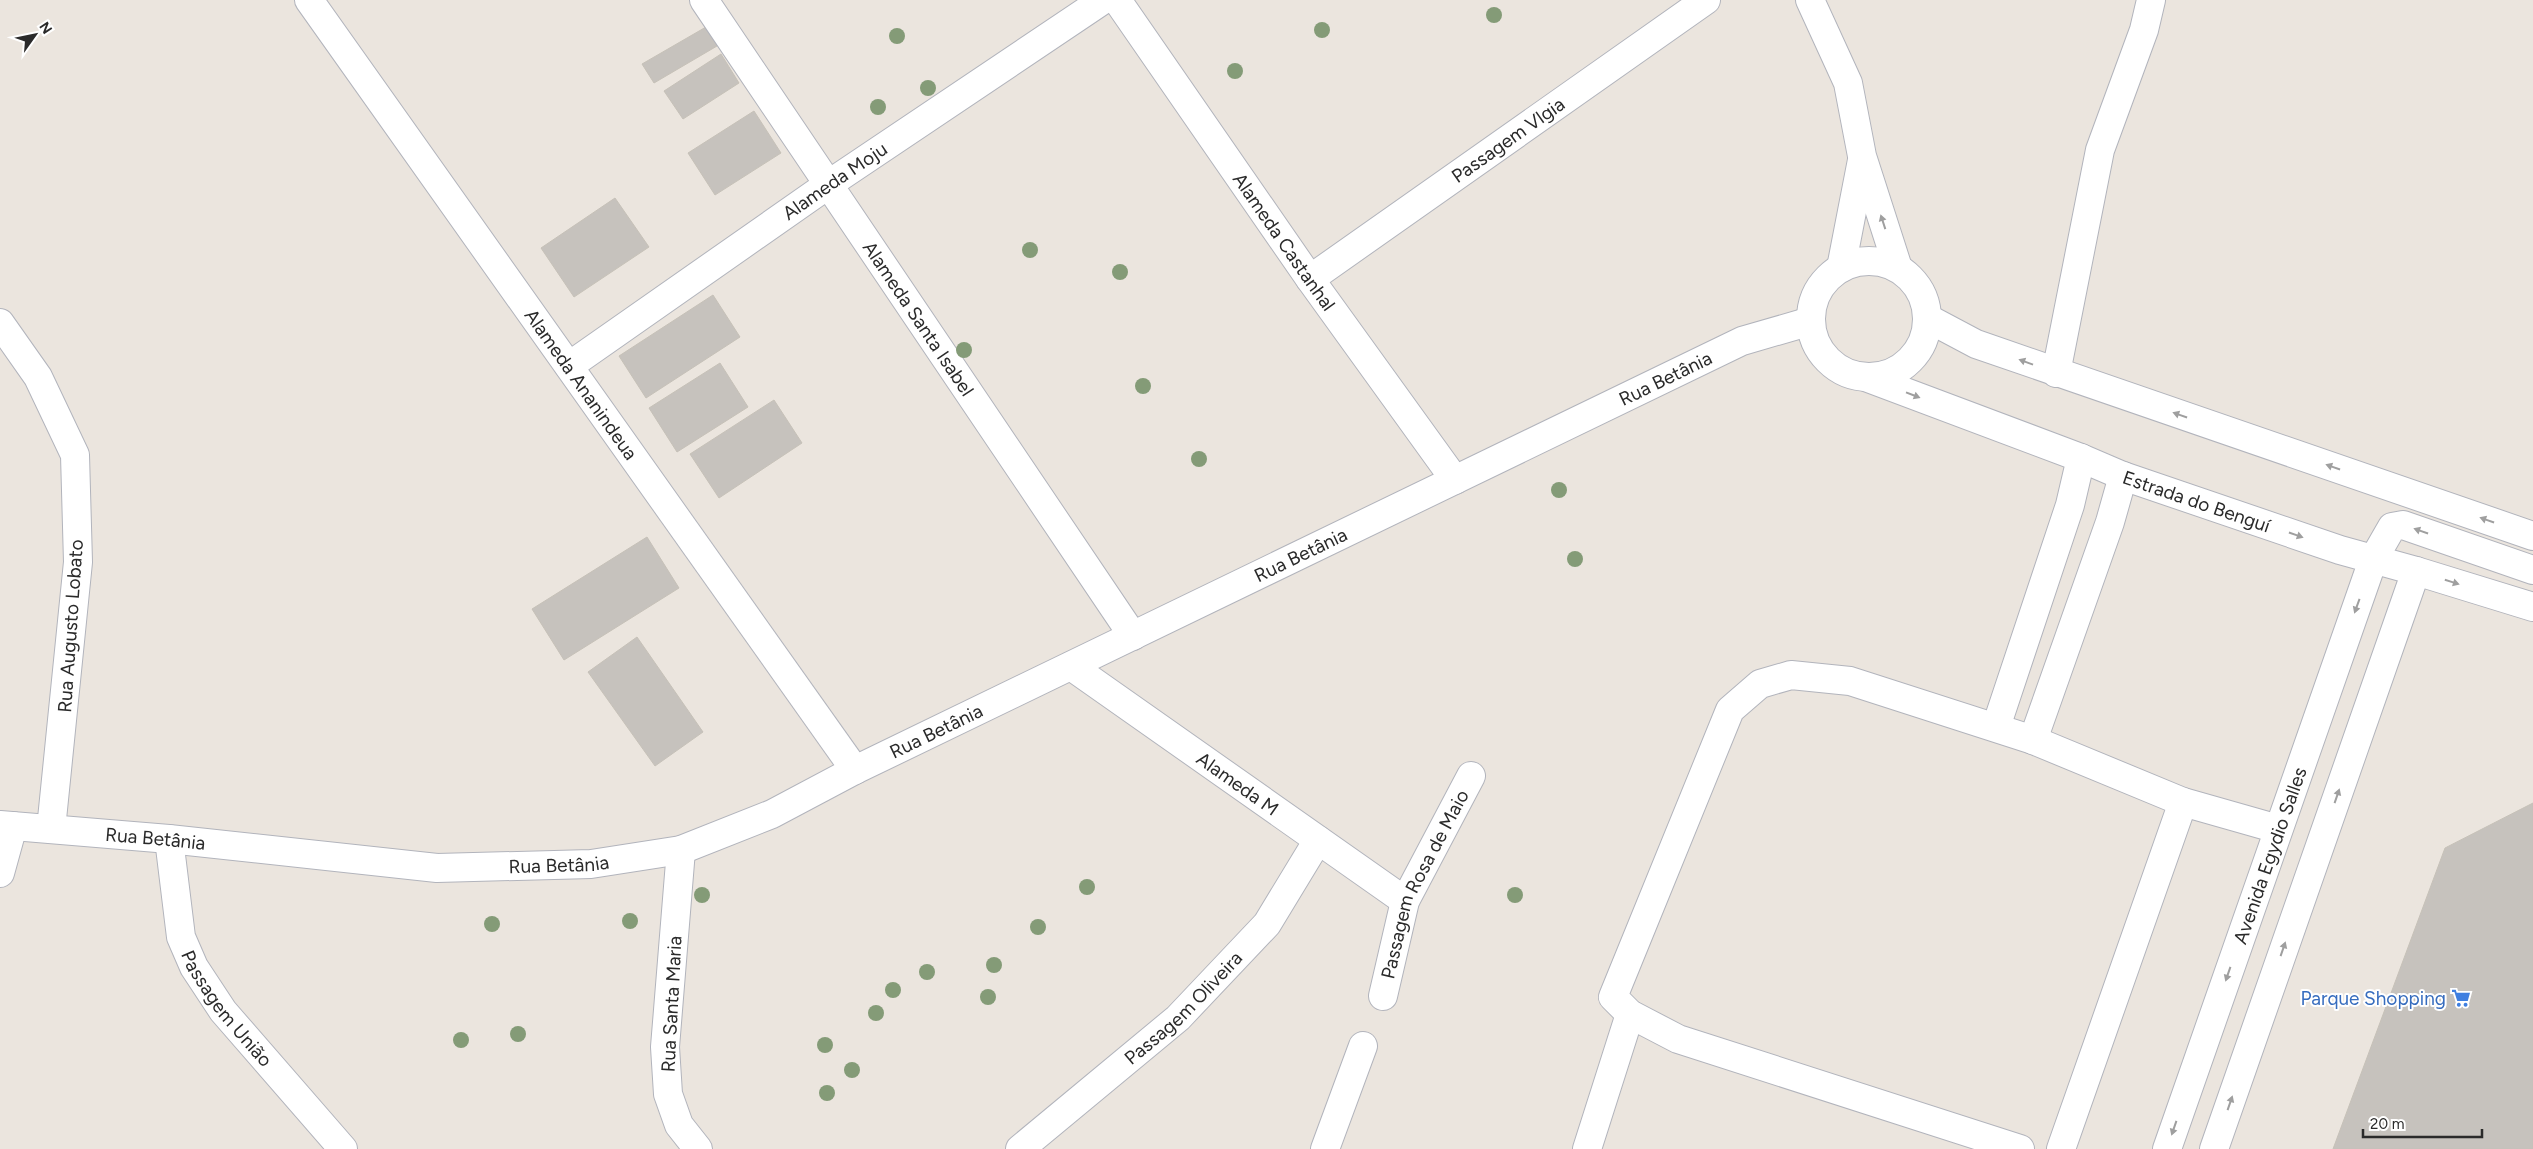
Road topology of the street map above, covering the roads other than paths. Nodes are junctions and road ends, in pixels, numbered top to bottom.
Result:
1 (309, 0) edge
2 (704, 0) edge
3 (1103, 0) edge
4 (1116, 0) edge
5 (1706, 0) edge
6 (1810, 0) edge
7 (2151, 0) edge
8 (1862, 156) junction
9 (829, 184) junction
10 (1841, 268) junction
11 (1898, 268) junction
12 (1310, 279) junction
13 (1928, 318) junction
14 (1812, 321) junction
15 (0, 323) edge
16 (569, 366) junction
17 (2056, 373) junction
18 (1868, 378) junction
19 (2081, 458) junction
20 (2122, 476) junction
21 (1455, 480) junction
22 (2533, 536) edge
23 (2374, 560) junction
24 (2533, 570) edge
25 (2416, 571) junction
26 (2533, 607) edge
27 (1133, 636) junction
28 (1071, 666) junction
29 (1996, 727) junction
30 (2033, 740) junction
31 (855, 770) junction
32 (1471, 776) dead end
33 (2183, 802) junction
34 (7, 825) edge
35 (51, 829) junction
36 (2278, 829) junction
37 (169, 839) junction
38 (1318, 840) junction
39 (681, 850) junction
40 (0, 873) edge
41 (1405, 901) junction
42 (1383, 996) dead end
43 (1630, 1014) junction
44 (1363, 1046) dead end
45 (344, 1149) edge
46 (698, 1149) edge
47 (1020, 1149) edge
48 (1326, 1149) edge
49 (1587, 1149) edge
50 (2020, 1149) edge
51 (2060, 1149) edge
52 (2167, 1149) edge
53 (2214, 1149) edge

1 - 16 street, Alameda Ananindeua
2 - 9 street, Alameda Santa Isabel
3 - 9 street, Alameda Moju
4 - 12 street, Alameda Castanhal
5 - 12 street, Passagem Vlgia
6 - 8 street
7 - 17 street
8 - 10 street
11 -> 8 street
9 - 16 street, Alameda Moju
9 - 27 street, Alameda Santa Isabel
10 - 11 street
10 - 14 street
11 - 13 street
12 - 21 street, Alameda Castanhal
17 -> 13 street
13 - 18 street
14 - 18 street
14 - 21 street, Rua Betânia
15 - 35 street, Rua Augusto Lobato
16 - 31 street, Alameda Ananindeua
22 -> 17 street
18 -> 19 street, Estrada do Benguí
19 - 20 street, Estrada do Benguí
19 - 29 street
20 -> 23 street, Estrada do Benguí
20 - 30 street
21 - 27 street, Rua Betânia
24 -> 23 street, Avenida Egydio Salles
23 - 25 street, Estrada do Benguí
23 -> 36 street, Avenida Egydio Salles
25 -> 26 street, Estrada do Benguí
53 -> 25 street
27 - 28 street, Rua Betânia
28 - 31 street, Rua Betânia
28 - 38 street, Alameda M
29 - 30 street
29 - 43 street
30 - 33 street
31 - 39 street, Rua Betânia
32 - 41 street, Passagem Rosa de Maio
33 - 36 street
33 - 51 street
34 - 35 street, Rua Betânia
34 - 40 street
35 - 37 street, Rua Betânia
36 -> 52 street, Avenida Egydio Salles
37 - 39 street, Rua Betânia
37 - 45 street, Passagem União
38 - 41 street, Alameda M
38 - 47 street, Passagem Oliveira
39 - 46 street, Rua Santa Maria
41 - 42 street, Passagem Rosa de Maio
43 - 49 street
43 - 50 street
44 - 48 street

